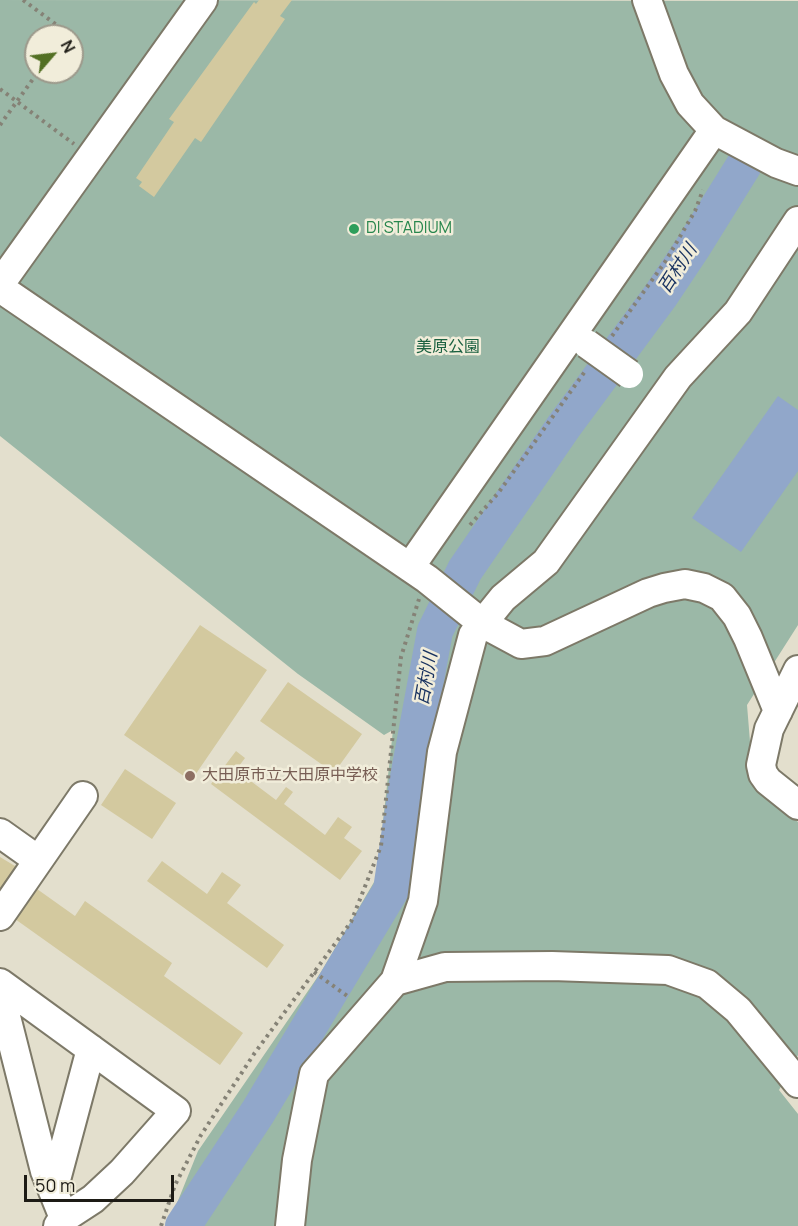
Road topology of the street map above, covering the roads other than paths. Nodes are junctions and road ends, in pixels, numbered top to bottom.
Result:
1 (203, 0) edge
2 (646, 0) edge
3 (714, 130) junction
4 (798, 171) edge
5 (798, 221) edge
6 (0, 286) edge
7 (580, 338) junction
8 (663, 398) junction
9 (418, 573) junction
10 (482, 622) junction
11 (798, 670) edge
12 (778, 711) junction
13 (83, 796) dead end
14 (798, 805) edge
15 (0, 833) edge
16 (38, 861) junction
17 (0, 916) edge
18 (395, 981) junction
19 (0, 983) edge
20 (0, 993) edge
21 (91, 1050) junction
22 (798, 1083) edge
23 (53, 1191) junction
24 (61, 1222) edge
25 (290, 1226) edge

1 - 6 street
2 - 3 street
3 - 4 street
3 - 7 street
5 - 8 street
6 - 9 street
7 - 8 street, bridge
7 - 9 street
8 - 10 street
9 - 10 street
10 - 12 street
10 - 18 street
11 - 12 street
12 - 14 street
13 - 16 street
15 - 16 street
16 - 17 street
18 - 22 street
18 - 25 street
19 - 21 street
20 - 23 street
21 - 23 street
21 - 24 street
23 - 24 street

